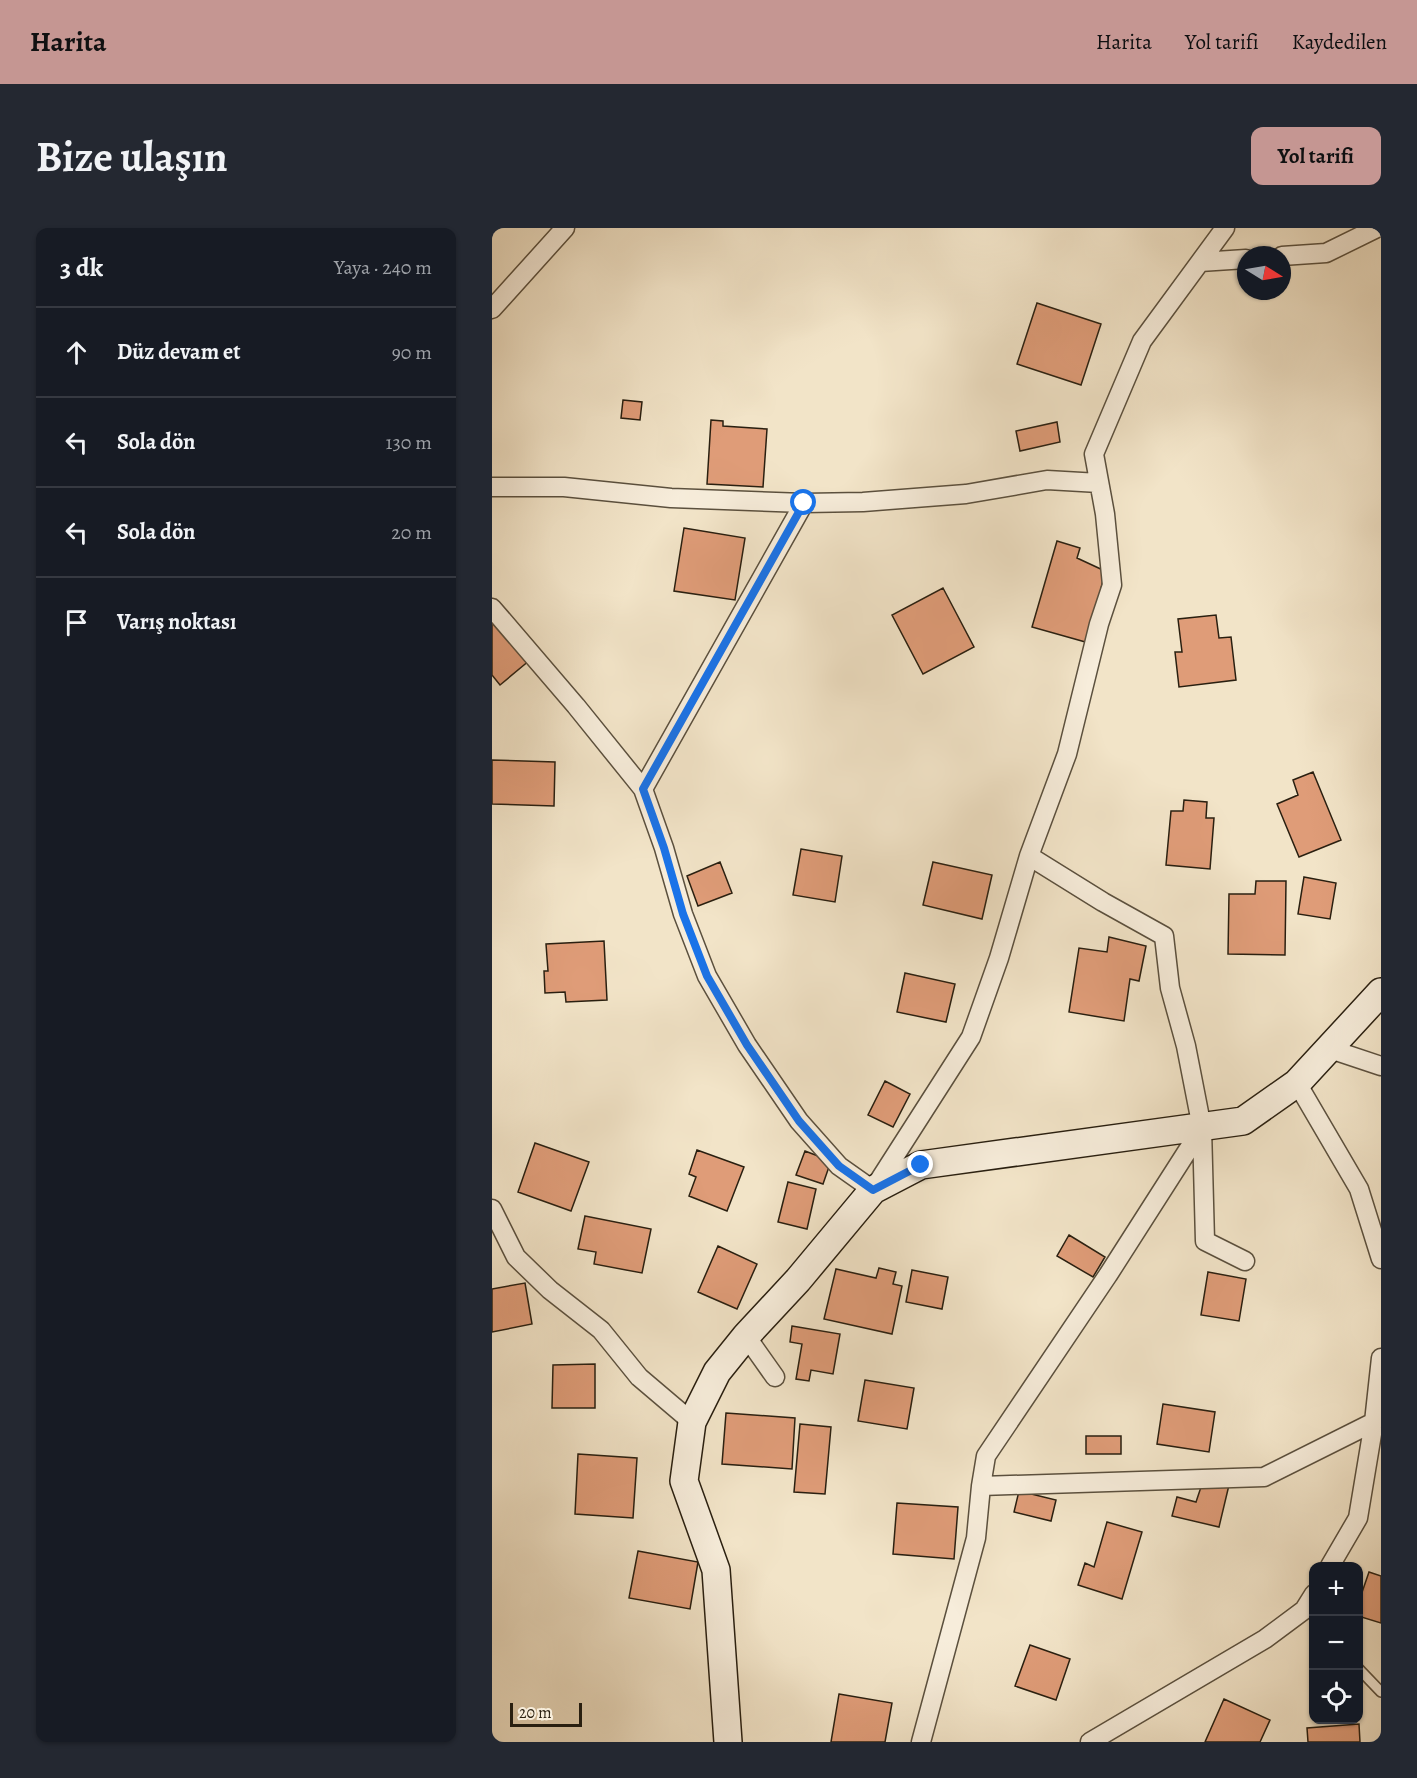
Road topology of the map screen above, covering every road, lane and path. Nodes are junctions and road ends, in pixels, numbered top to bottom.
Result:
1 (565, 228) edge
2 (1226, 228) edge
3 (1377, 228) edge
4 (1291, 255) edge
5 (1237, 259) edge
6 (1227, 260) junction
7 (1200, 262) junction
8 (492, 309) edge
9 (1099, 483) junction
10 (492, 487) edge
11 (804, 503) junction
12 (492, 608) edge
13 (643, 789) junction
14 (1029, 856) junction
15 (1381, 992) edge
16 (1330, 1049) junction
17 (1381, 1066) edge
18 (1297, 1083) junction
19 (1202, 1128) junction
20 (873, 1190) junction
21 (492, 1209) edge
22 (1381, 1259) edge
23 (1245, 1261) dead end
24 (746, 1336) junction
25 (1381, 1358) edge
26 (775, 1377) dead end
27 (692, 1422) junction
28 (1374, 1422) junction
29 (981, 1486) junction
30 (1332, 1562) edge
31 (1309, 1606) edge
32 (1361, 1670) edge
33 (1381, 1692) edge
34 (728, 1742) edge
35 (921, 1742) edge
36 (1090, 1742) edge

1 - 8 street
2 - 6 street
2 - 7 street
3 - 4 street
5 - 6 street
6 - 7 street
7 - 9 street
9 - 11 street
9 - 14 street
10 - 11 street
11 - 13 street
12 - 13 street
13 - 20 street
14 - 19 street
14 - 20 street
15 - 16 main road
16 - 17 street
16 - 18 main road
18 - 19 main road
18 - 22 street
19 - 20 main road
19 - 23 street
19 - 29 street
20 - 24 main road
21 - 27 street
24 - 26 street
24 - 27 main road
25 - 28 street
27 - 34 main road
28 - 29 street
28 - 30 street
29 - 35 street
31 - 36 street
32 - 33 lane

